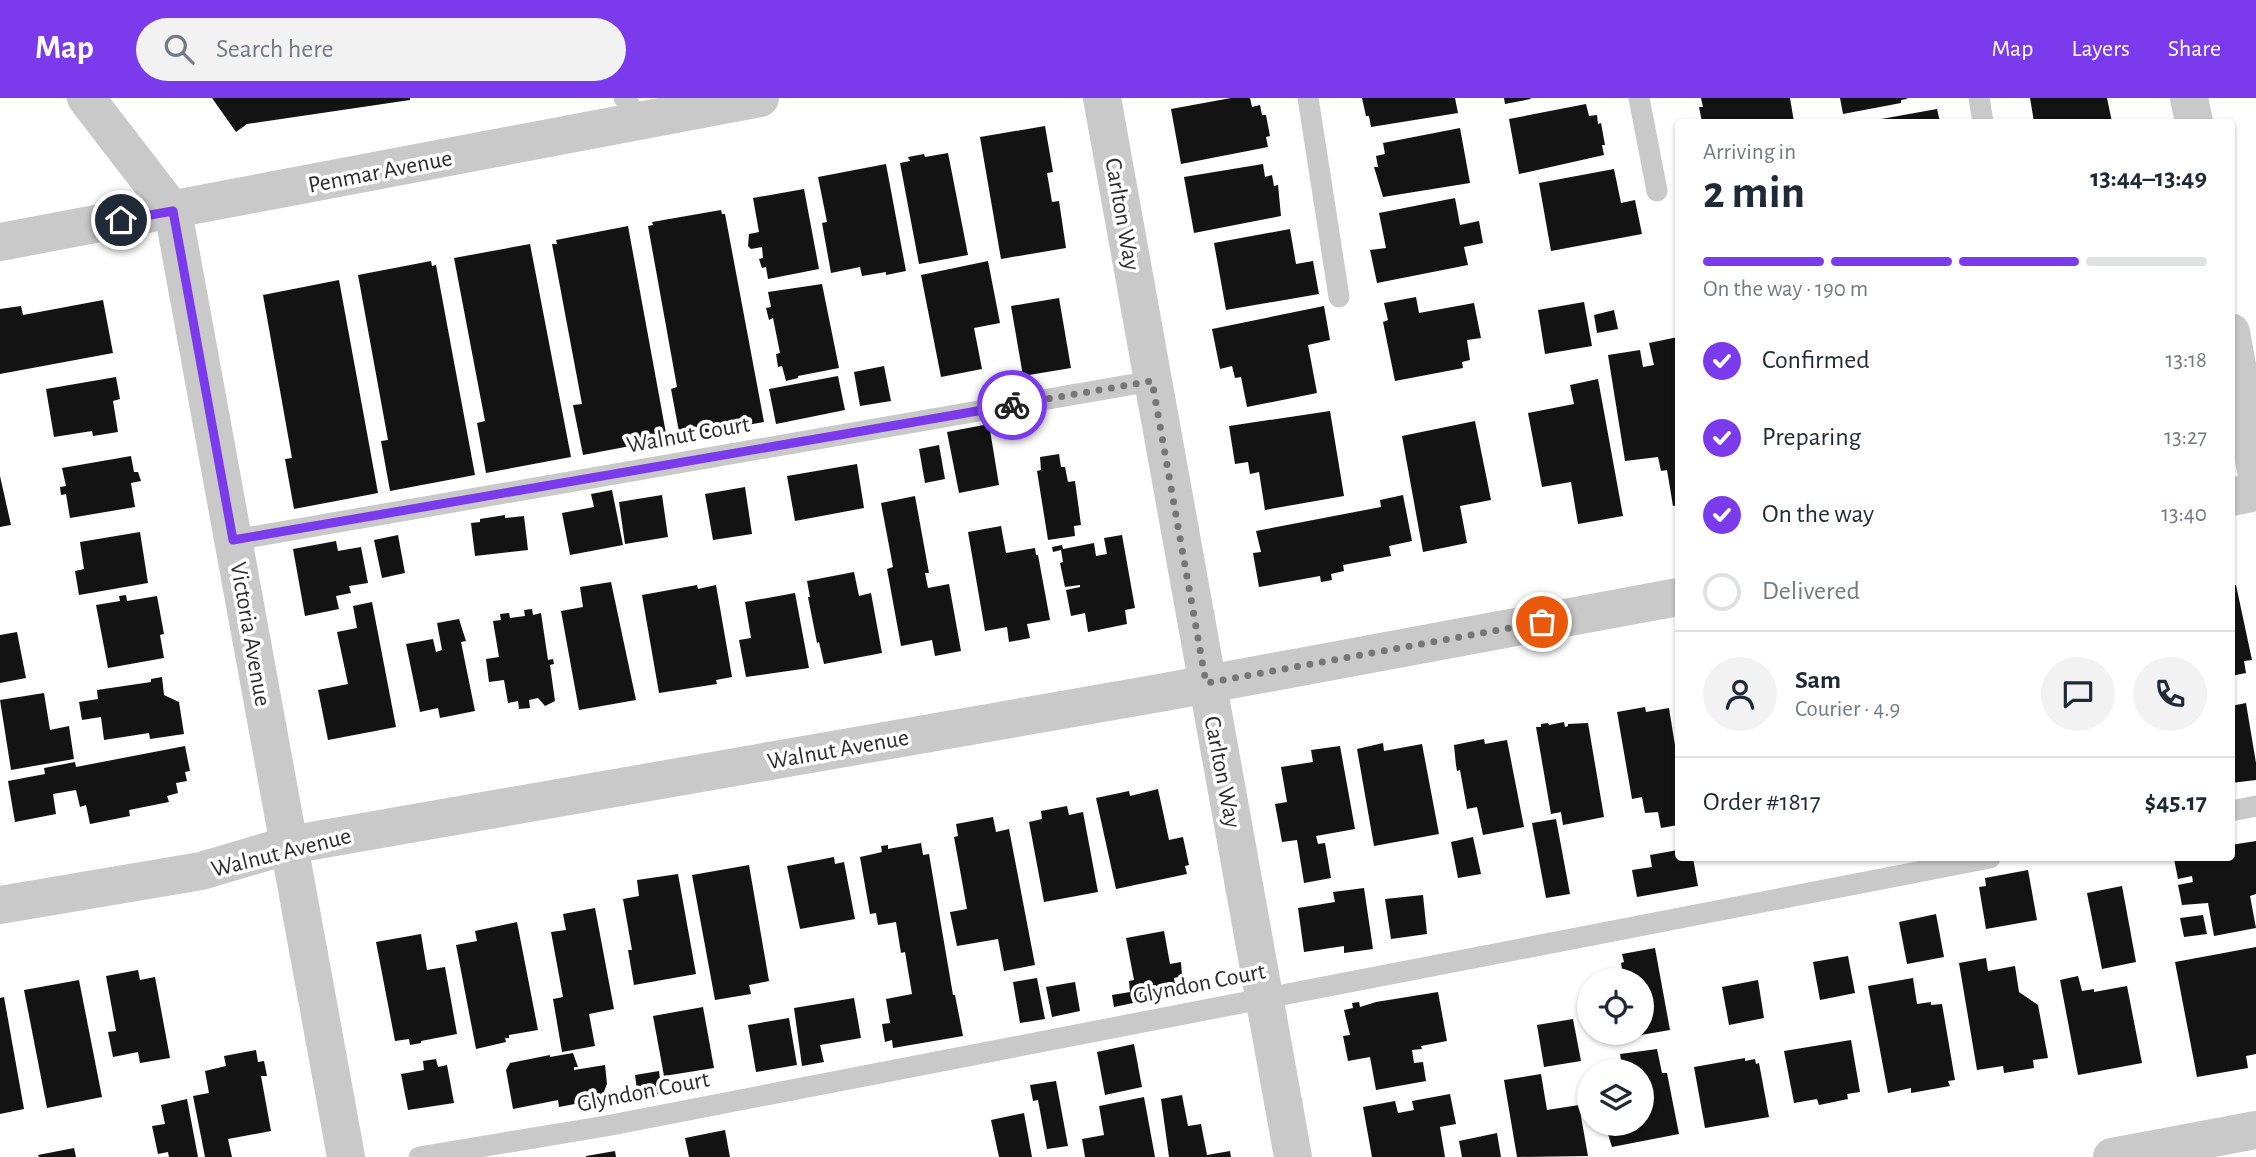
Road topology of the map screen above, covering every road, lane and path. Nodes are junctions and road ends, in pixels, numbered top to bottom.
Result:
1 (86, 98) edge
2 (760, 98) edge
3 (1102, 98) edge
4 (1308, 98) edge
5 (1639, 98) edge
6 (1979, 98) edge
7 (2189, 98) edge
8 (633, 110) edge
9 (1982, 119) edge
10 (2193, 119) edge
11 (1657, 191) dead end
12 (173, 211) junction
13 (0, 242) edge
14 (1339, 297) dead end
15 (2235, 354) edge
16 (1152, 381) junction
17 (2256, 470) edge
18 (2256, 492) edge
19 (2235, 496) edge
20 (233, 540) junction
21 (1675, 598) edge
22 (1206, 683) junction
23 (2256, 806) edge
24 (2235, 810) edge
25 (289, 845) junction
26 (1974, 861) edge
27 (0, 903) edge
28 (1265, 997) junction
29 (2256, 1130) edge
30 (346, 1157) edge
31 (419, 1157) edge
32 (1293, 1157) edge
33 (2112, 1157) edge

1 - 12 street, Victoria Avenue
2 - 8 street, Penmar Avenue
3 - 16 street, Carlton Way
4 - 14 lane
5 - 11 lane
6 - 9 lane
7 - 10 street
8 - 12 street, Penmar Avenue
12 - 13 street, Penmar Avenue
12 - 20 street, Victoria Avenue
15 - 17 street
16 - 20 lane, Walnut Court
16 - 22 street, Carlton Way
18 - 19 street
20 - 25 street, Victoria Avenue
21 - 22 street, Walnut Avenue
22 - 25 street, Walnut Avenue
22 - 28 street, Carlton Way
23 - 24 lane
25 - 27 street, Walnut Avenue
25 - 30 street, Victoria Avenue
26 - 28 lane, Glyndon Court
28 - 31 lane, Glyndon Court
28 - 32 street, Carlton Way
29 - 33 street

